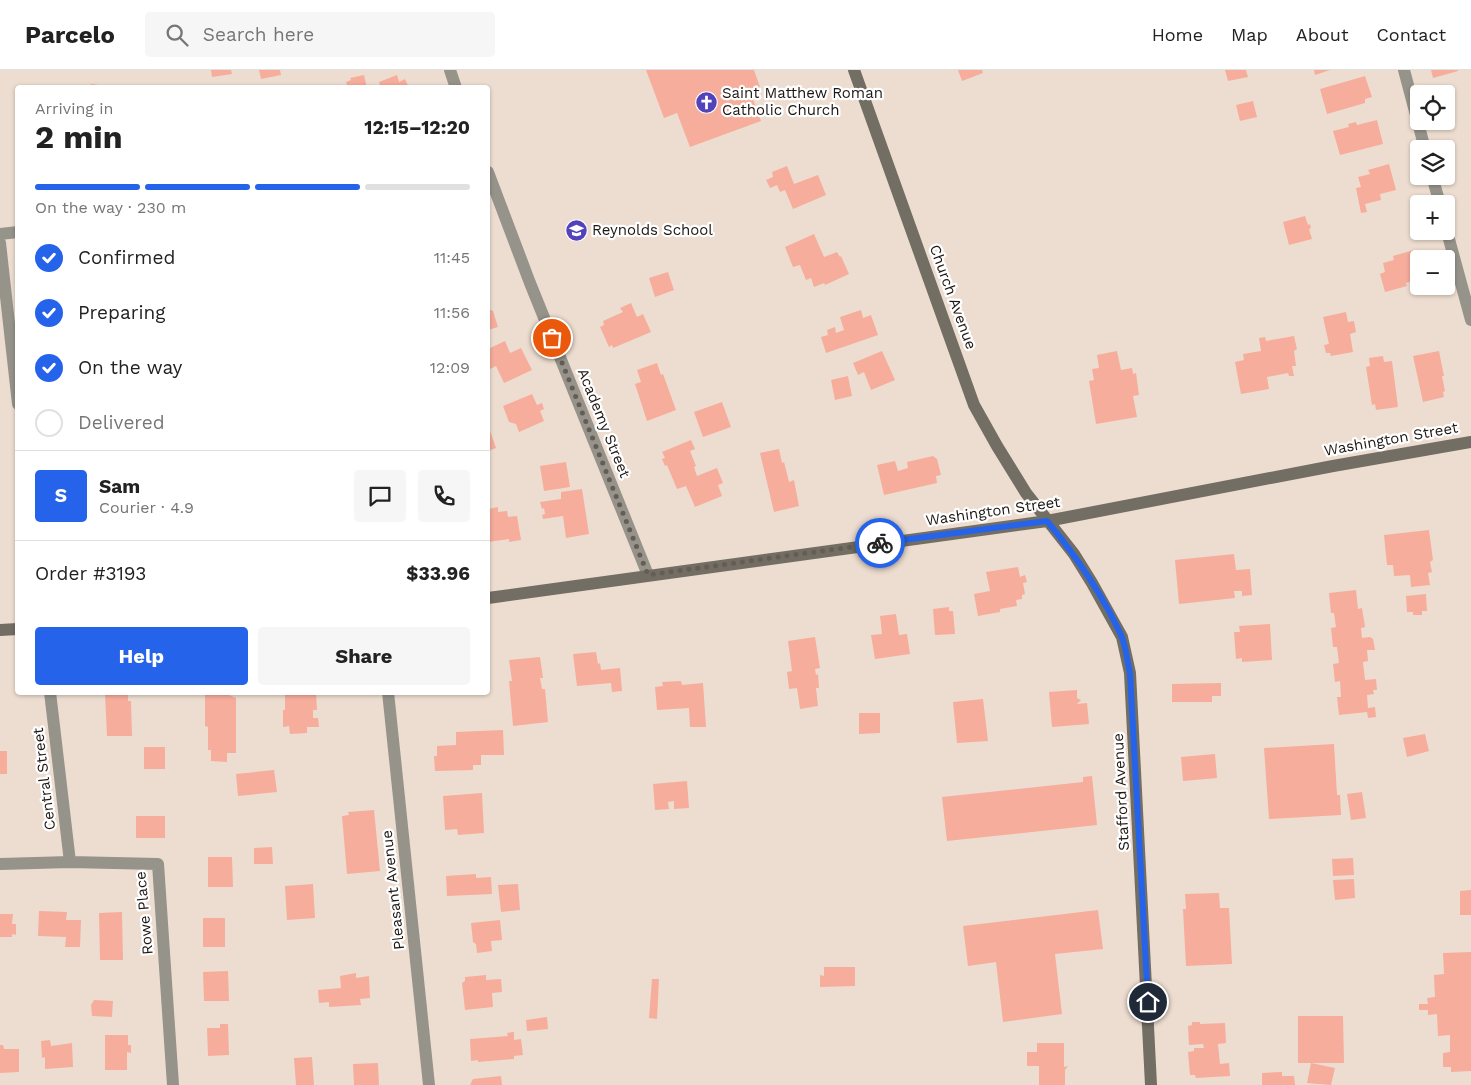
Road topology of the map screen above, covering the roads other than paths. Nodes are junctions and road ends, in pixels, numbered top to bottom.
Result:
1 (450, 70) edge
2 (854, 70) edge
3 (1404, 70) edge
4 (455, 85) edge
5 (1423, 140) edge
6 (490, 177) edge
7 (15, 232) edge
8 (0, 234) edge
9 (1449, 240) edge
10 (0, 243) edge
11 (1471, 320) edge
12 (15, 377) edge
13 (1471, 442) edge
14 (1047, 521) junction
15 (648, 575) junction
16 (490, 598) edge
17 (15, 629) edge
18 (0, 630) edge
19 (50, 695) edge
20 (388, 695) edge
21 (70, 862) junction
22 (0, 864) edge
23 (173, 1085) edge
24 (429, 1085) edge
25 (1152, 1085) edge

1 - 4 street
2 - 14 main road, Church Avenue
3 - 5 street
6 - 15 street, Academy Street
7 - 8 street
9 - 11 street
10 - 12 street
13 - 14 main road, Washington Street
14 - 15 main road, Washington Street
14 - 25 main road, Stafford Avenue
15 - 16 main road, Washington Street
17 - 18 main road
19 - 21 street, Central Street
20 - 24 street, Pleasant Avenue
21 - 22 street, Rowe Place
21 - 23 street, Rowe Place

